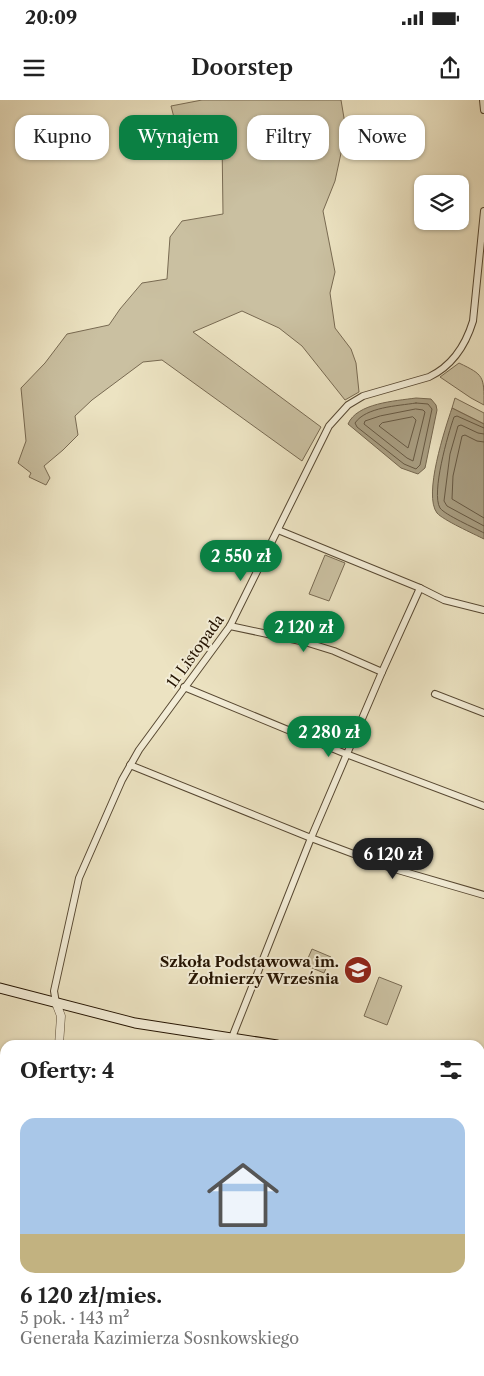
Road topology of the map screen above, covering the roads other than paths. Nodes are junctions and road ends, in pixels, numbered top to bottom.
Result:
1 (483, 100) edge
2 (484, 110) edge
3 (484, 211) edge
4 (483, 228) edge
5 (278, 530) junction
6 (420, 588) junction
7 (484, 610) edge
8 (230, 626) junction
9 (382, 672) junction
10 (184, 687) junction
11 (435, 694) dead end
12 (484, 713) edge
13 (346, 754) junction
14 (130, 765) junction
15 (484, 806) edge
16 (311, 838) junction
17 (484, 895) edge
18 (0, 988) edge
19 (56, 1003) junction
20 (59, 1040) edge
21 (219, 1040) edge
22 (230, 1040) edge

1 - 2 street
3 - 4 street, 11 Listopada
4 - 5 street, 11 Listopada
5 - 6 street
5 - 8 street, 11 Listopada
6 - 7 street
6 - 9 street
8 - 9 street
8 - 10 street, 11 Listopada
9 - 13 street
10 - 13 street
10 - 14 street, 11 Listopada
11 - 12 street
13 - 15 street
13 - 16 street
14 - 16 street
14 - 19 street, 11 Listopada
16 - 17 street
16 - 22 street
18 - 19 main road
19 - 20 street
19 - 21 main road

